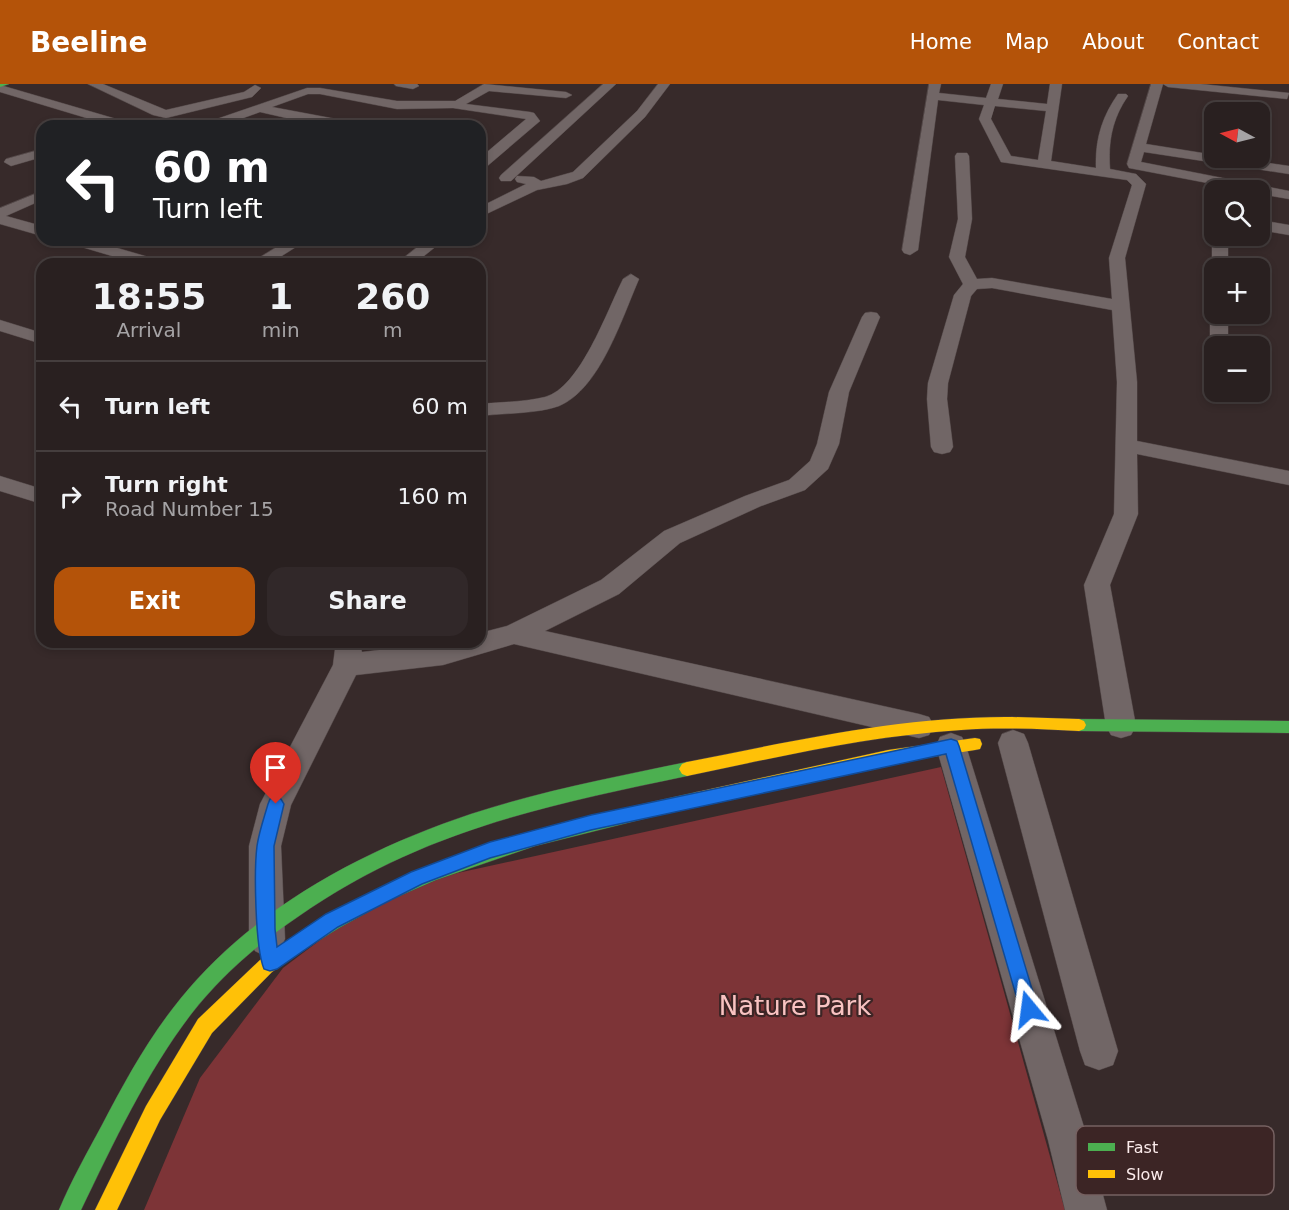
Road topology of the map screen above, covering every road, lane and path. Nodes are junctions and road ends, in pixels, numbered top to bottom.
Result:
1 (6, 84) edge
2 (94, 84) edge
3 (298, 84) edge
4 (356, 84) edge
5 (400, 84) edge
6 (576, 84) edge
7 (610, 84) edge
8 (664, 84) edge
9 (1056, 84) edge
10 (1157, 84) edge
11 (1168, 84) edge
12 (1280, 84) edge
13 (415, 85) edge
14 (490, 85) edge
15 (257, 86) edge
16 (0, 87) edge
17 (934, 90) edge
18 (314, 91) junction
19 (995, 92) edge
20 (333, 93) junction
21 (566, 94) junction
22 (1122, 96) dead end
23 (289, 98) junction
24 (1288, 98) edge
25 (376, 102) junction
26 (396, 105) junction
27 (460, 106) junction
28 (259, 108) junction
29 (1051, 108) junction
30 (166, 114) junction
31 (541, 115) junction
32 (449, 118) dead end
33 (120, 120) edge
34 (147, 120) edge
35 (226, 120) edge
36 (320, 120) edge
37 (363, 120) edge
38 (1138, 147) junction
39 (36, 154) edge
40 (962, 156) dead end
41 (992, 159) dead end
42 (5, 160) edge
43 (486, 160) edge
44 (1012, 161) junction
45 (1044, 165) junction
46 (26, 168) dead end
47 (1289, 170) edge
48 (1132, 171) junction
49 (1103, 172) junction
50 (486, 176) edge
51 (506, 178) junction
52 (533, 186) junction
53 (9, 195) dead end
54 (1289, 195) edge
55 (36, 198) edge
56 (28, 201) junction
57 (486, 210) edge
58 (0, 213) edge
59 (0, 219) edge
60 (1270, 227) edge
61 (36, 229) edge
62 (1289, 230) edge
63 (94, 246) edge
64 (288, 246) edge
65 (424, 246) edge
66 (910, 250) dead end
67 (135, 258) edge
68 (268, 258) edge
69 (411, 258) edge
70 (631, 279) dead end
71 (972, 284) junction
72 (1121, 306) junction
73 (871, 317) dead end
74 (0, 326) edge
75 (36, 337) edge
76 (486, 410) edge
77 (1126, 445) junction
78 (942, 447) dead end
79 (1289, 478) edge
80 (4, 490) edge
81 (36, 496) edge
82 (514, 634) junction
83 (486, 642) edge
84 (464, 648) edge
85 (346, 653) edge
86 (1121, 726) junction
87 (1289, 727) edge
88 (937, 736) junction
89 (1009, 742) joint
90 (266, 929) junction
91 (270, 962) junction
92 (1099, 1051) dead end
93 (1076, 1171) edge
94 (1082, 1195) edge
95 (70, 1210) edge
96 (106, 1210) edge
97 (1086, 1210) edge

1 - 16 highway
2 - 30 street
3 - 18 street
4 - 20 street
5 - 13 street
6 - 21 street
7 - 51 street
8 - 52 street
9 - 29 street
10 - 38 street
11 - 24 street
12 - 24 street
13 - 25 street
14 - 21 street
14 - 27 street
15 - 23 street
15 - 30 street
16 - 33 street
17 - 19 street
17 - 66 street
18 - 20 street
18 - 23 street
19 - 29 street
19 - 44 street
20 - 25 street
21 - 31 street
22 - 49 street
23 - 28 street
25 - 26 street
26 - 27 street
26 - 37 street
27 - 31 street
27 - 32 street
28 - 35 street
28 - 36 street
29 - 45 street
30 - 34 street
31 - 43 street
38 - 47 street
38 - 48 street
39 - 42 street
40 - 71 street
41 - 44 street
42 - 46 street
44 - 45 street
45 - 49 street
48 - 49 street
48 - 54 street
48 - 72 street
50 - 51 street
51 - 52 street
52 - 57 street
53 - 56 street
55 - 56 street
56 - 58 street
59 - 61 street
60 - 62 street
63 - 67 street
64 - 68 street
65 - 69 street
70 - 76 street
71 - 72 street
71 - 78 street
72 - 77 street
73 - 82 street
74 - 75 street
77 - 79 street
77 - 86 street
80 - 81 street
82 - 83 street
82 - 88 street
84 - 85 street
85 - 90 street
86 - 87 highway
86 - 88 highway
88 - 89 highway
88 - 90 highway
88 - 91 highway
88 - 93 street
89 - 92 street
90 - 91 street
90 - 95 highway
91 - 96 highway
94 - 97 street

